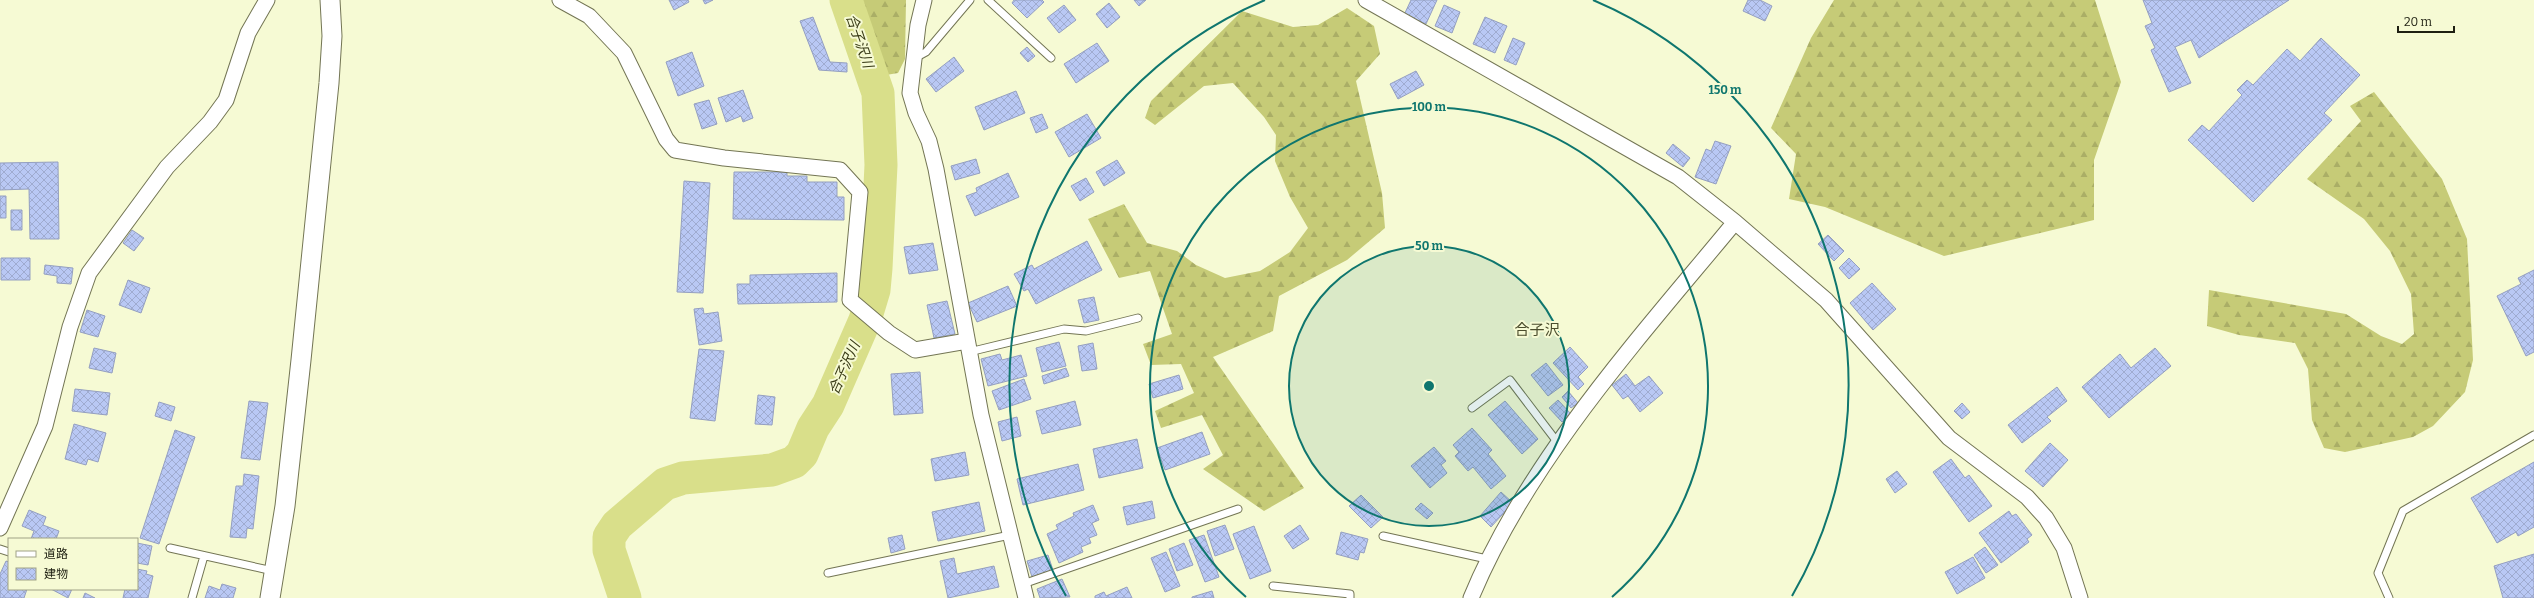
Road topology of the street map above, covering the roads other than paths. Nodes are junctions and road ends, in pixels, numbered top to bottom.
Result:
1 (267, 0) edge
2 (330, 0) edge
3 (560, 0) edge
4 (924, 0) edge
5 (970, 0) edge
6 (988, 0) edge
7 (1366, 0) edge
8 (915, 58) junction
9 (1051, 58) dead end
10 (1735, 222) junction
11 (1138, 318) dead end
12 (968, 347) junction
13 (1472, 408) dead end
14 (2534, 435) edge
15 (1558, 443) junction
16 (1238, 509) dead end
17 (0, 528) edge
18 (1010, 535) junction
19 (1383, 536) dead end
20 (170, 548) dead end
21 (204, 556) junction
22 (1487, 559) junction
23 (276, 572) junction
24 (828, 573) dead end
25 (1273, 586) dead end
26 (1025, 591) edge
27 (192, 598) edge
28 (270, 598) edge
29 (1350, 598) edge
30 (1471, 598) edge
31 (2080, 598) edge
32 (2389, 598) edge

1 - 17 street
2 - 23 street
3 - 12 street
4 - 8 street
5 - 8 lane
6 - 9 lane
7 - 10 street
8 - 12 street
10 - 15 street
10 - 31 street
11 - 12 lane
12 - 18 street
13 - 15 lane
14 - 32 lane
15 - 22 street
16 - 26 lane
18 - 24 lane
18 - 26 street
19 - 22 lane
20 - 21 lane
21 - 23 lane
21 - 27 lane
22 - 30 street
23 - 28 street
25 - 29 lane

